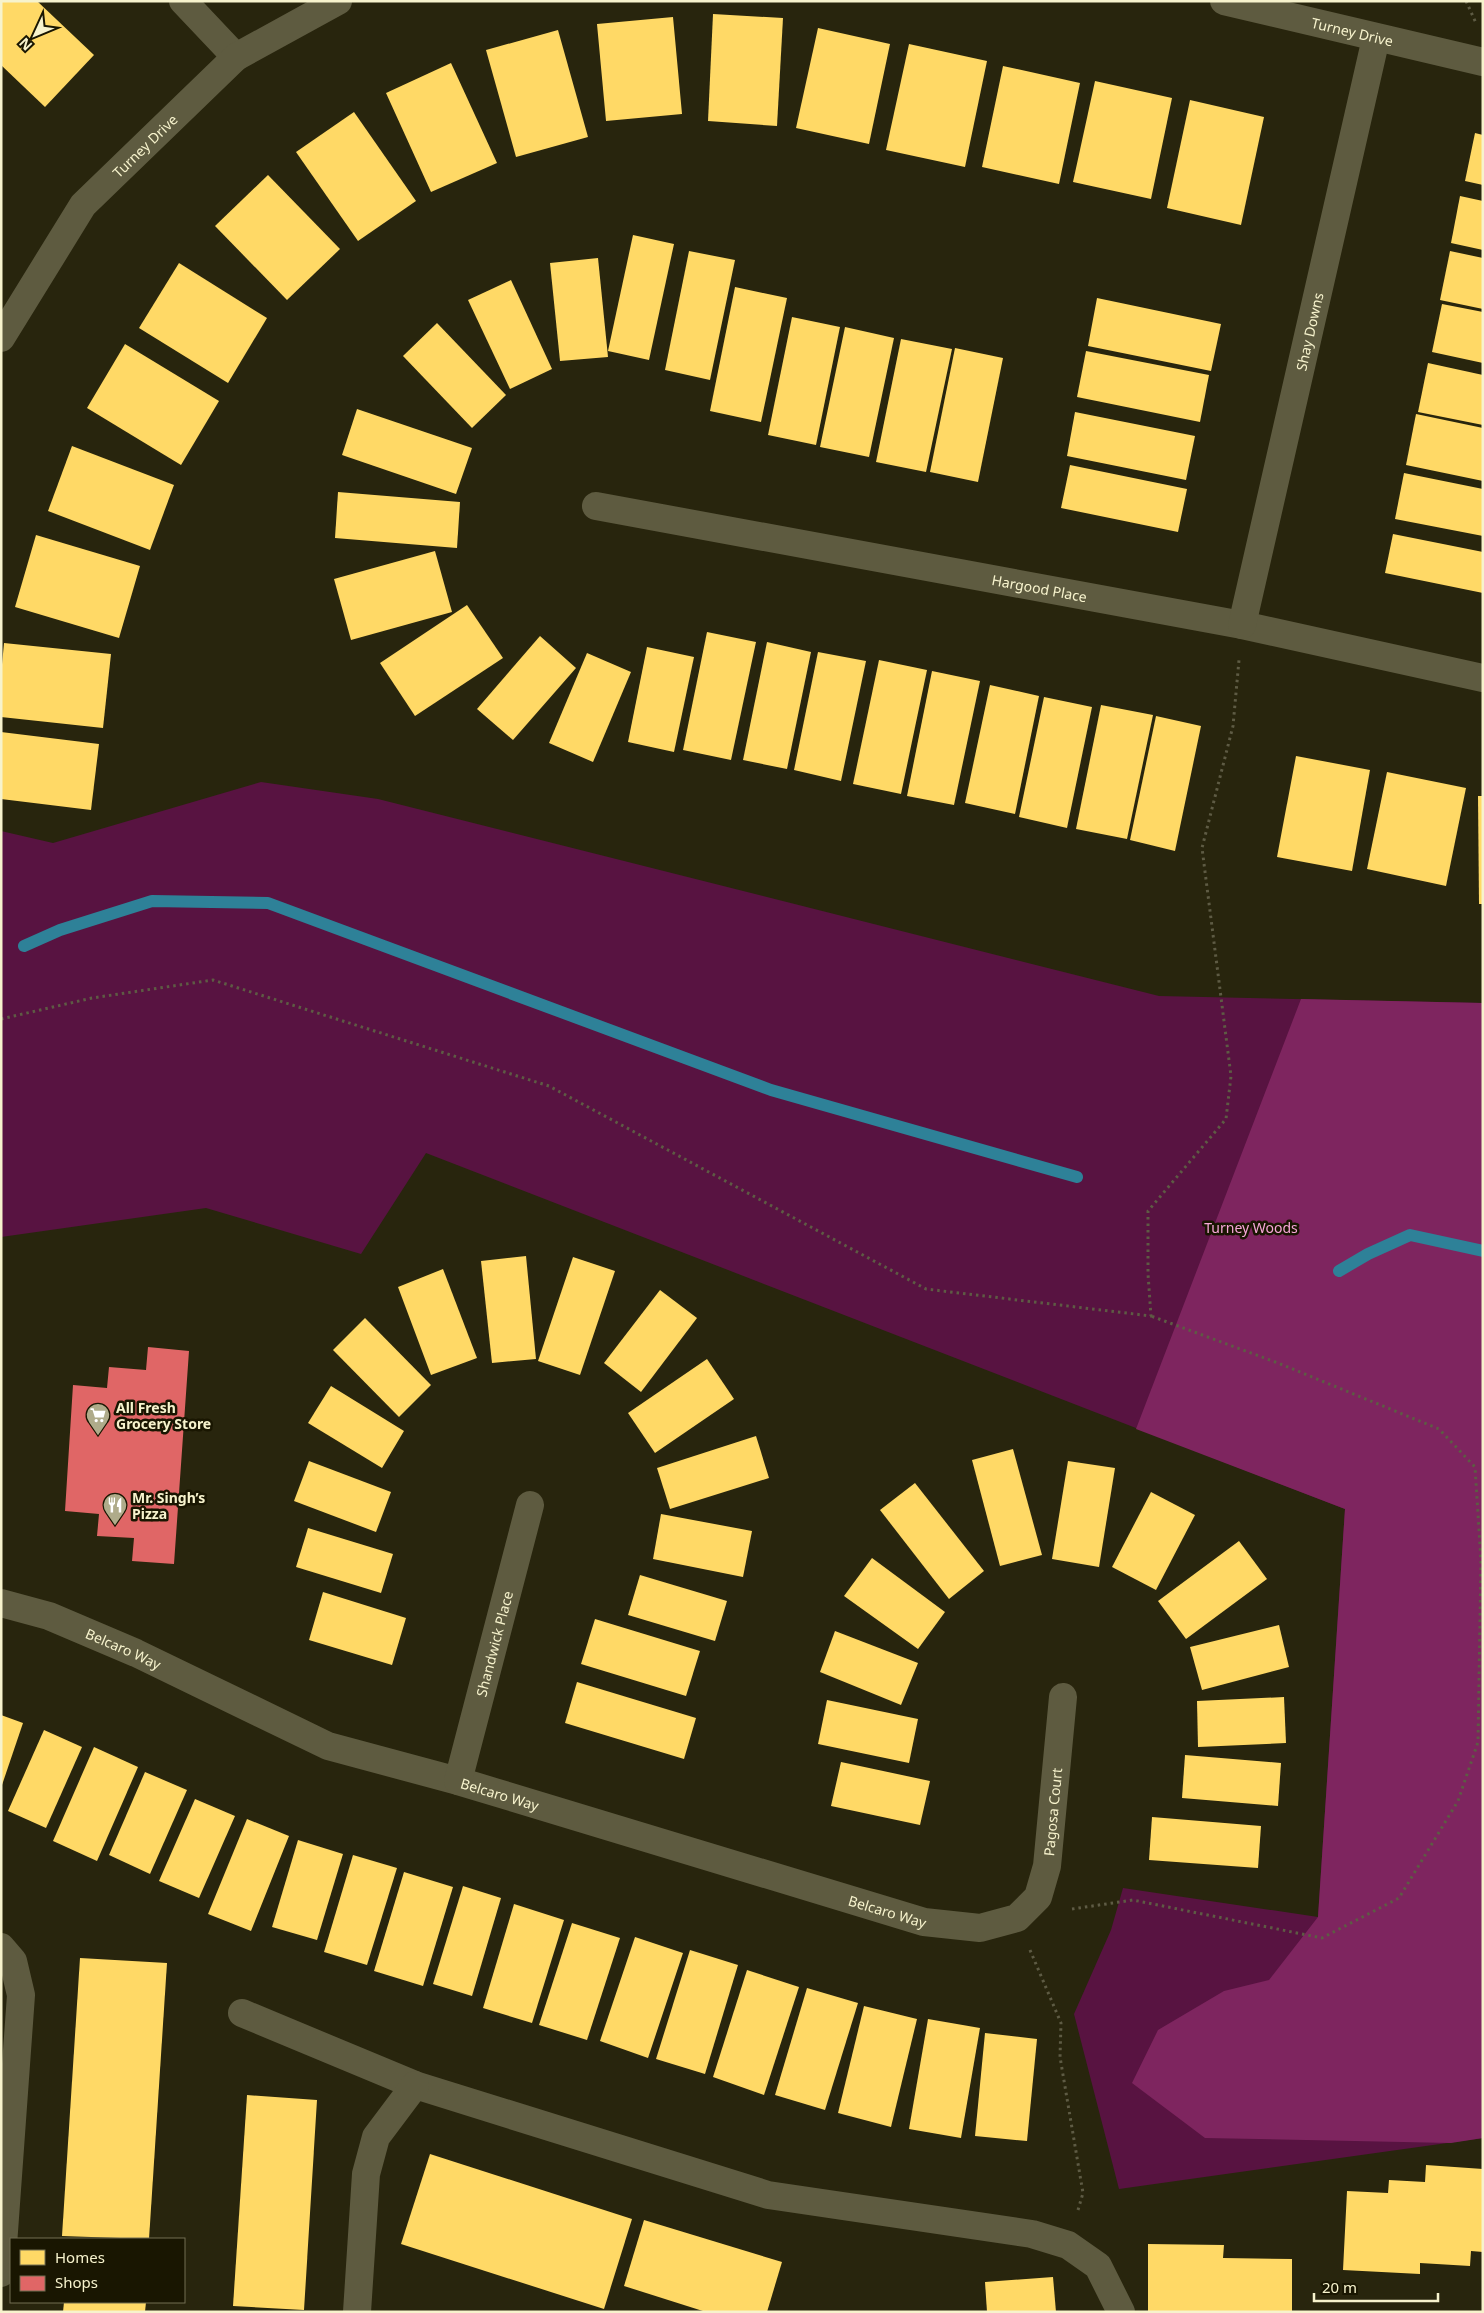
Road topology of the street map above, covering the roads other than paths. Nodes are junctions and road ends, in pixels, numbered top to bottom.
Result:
1 (183, 1) edge
2 (338, 1) edge
3 (1224, 1) edge
4 (1376, 38) junction
5 (236, 57) junction
6 (1483, 62) edge
7 (1, 338) edge
8 (596, 506) dead end
9 (1242, 625) junction
10 (1483, 678) edge
11 (530, 1505) dead end
12 (1, 1603) edge
13 (1063, 1697) dead end
14 (458, 1781) junction
15 (1017, 1918) joint
16 (1, 1947) edge
17 (242, 2013) dead end
18 (415, 2084) junction
19 (1, 2273) edge
20 (357, 2312) edge
21 (1121, 2312) edge

1 - 5 street
2 - 5 street, Turney Drive
3 - 4 street, Turney Drive
4 - 6 street, Turney Drive
4 - 9 street, Shay Downs
5 - 7 street, Turney Drive
8 - 9 street, Hargood Place
9 - 10 street, Hargood Place
11 - 14 street, Shandwick Place
12 - 14 street, Belcaro Way
13 - 15 street, Pagosa Court
14 - 15 street, Belcaro Way
16 - 19 street
17 - 18 street
18 - 20 street
18 - 21 street

